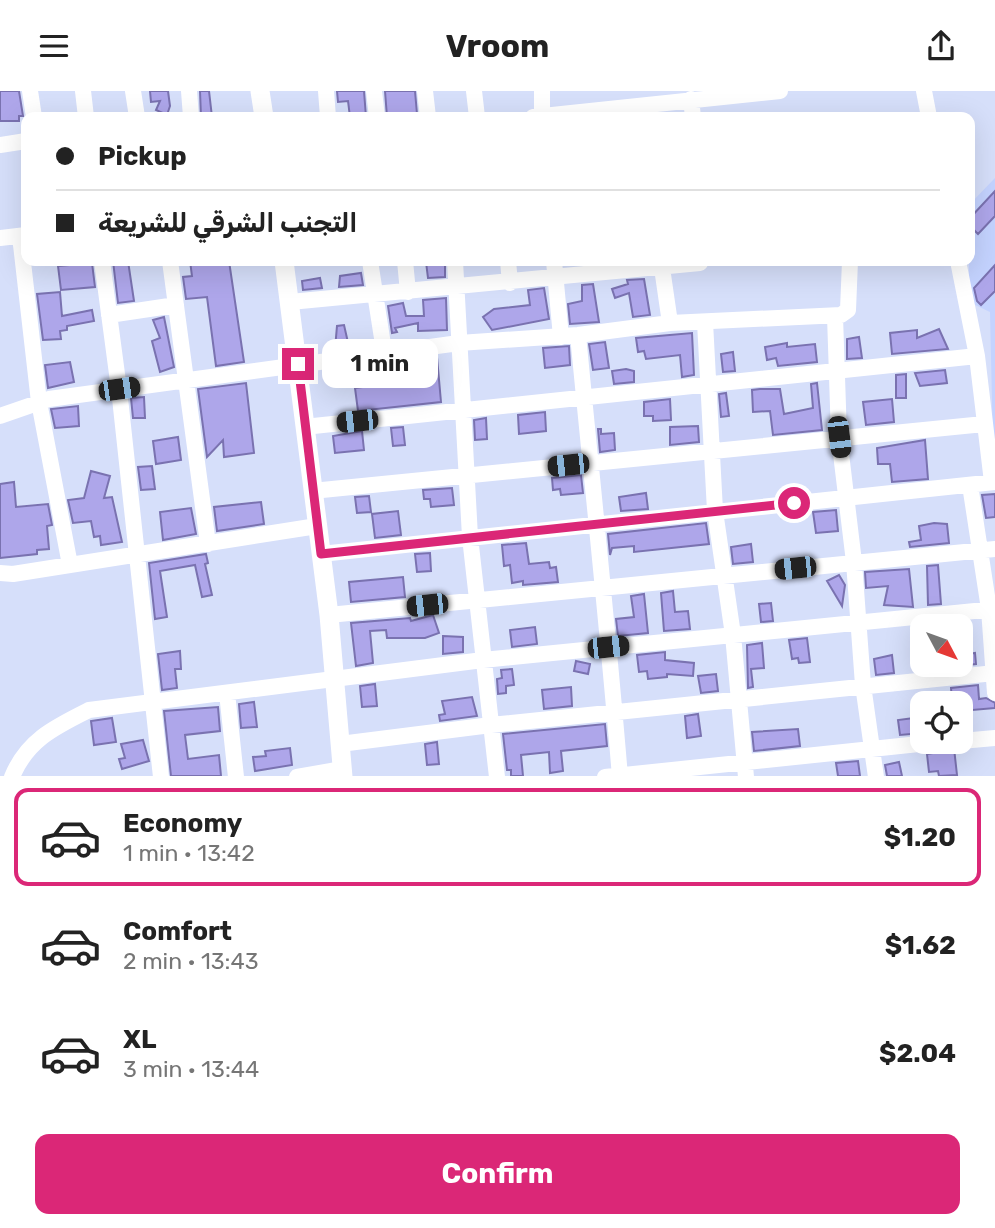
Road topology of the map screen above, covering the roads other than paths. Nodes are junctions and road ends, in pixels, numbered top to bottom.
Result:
1 (30, 91) edge
2 (83, 91) edge
3 (133, 91) edge
4 (189, 91) edge
5 (260, 91) edge
6 (326, 91) edge
7 (374, 91) edge
8 (425, 91) edge
9 (474, 91) edge
10 (542, 91) edge
11 (780, 91) edge
12 (924, 91) edge
13 (700, 96) edge
14 (642, 111) edge
15 (33, 112) edge
16 (85, 112) edge
17 (136, 112) edge
18 (191, 112) edge
19 (263, 112) edge
20 (328, 112) edge
21 (376, 112) edge
22 (427, 112) edge
23 (476, 112) edge
24 (540, 112) edge
25 (928, 112) edge
26 (21, 142) edge
27 (0, 145) edge
28 (21, 235) edge
29 (0, 238) edge
30 (26, 266) edge
31 (103, 266) edge
32 (171, 266) edge
33 (285, 266) edge
34 (371, 266) edge
35 (405, 266) edge
36 (455, 266) edge
37 (508, 266) edge
38 (555, 266) edge
39 (647, 266) edge
40 (662, 266) edge
41 (850, 266) edge
42 (959, 266) edge
43 (556, 278) junction
44 (510, 282) junction
45 (456, 288) junction
46 (408, 292) junction
47 (374, 294) junction
48 (290, 302) junction
49 (176, 305) junction
50 (109, 315) junction
51 (835, 316) junction
52 (705, 322) junction
53 (670, 323) junction
54 (578, 335) junction
55 (561, 337) junction
56 (459, 343) junction
57 (384, 351) junction
58 (977, 356) junction
59 (298, 364) junction
60 (835, 372) junction
61 (186, 380) junction
62 (710, 384) junction
63 (119, 389) junction
64 (584, 397) junction
65 (39, 402) junction
66 (462, 409) junction
67 (0, 416) edge
68 (984, 424) junction
69 (304, 427) junction
70 (839, 437) junction
71 (714, 449) junction
72 (593, 462) junction
73 (466, 475) junction
74 (993, 482) edge
75 (970, 485) junction
76 (312, 491) junction
77 (847, 497) junction
78 (715, 511) junction
79 (595, 524) junction
80 (317, 526) junction
81 (470, 537) junction
82 (208, 544) junction
83 (987, 549) edge
84 (321, 554) junction
85 (138, 555) junction
86 (854, 562) junction
87 (70, 565) junction
88 (0, 573) edge
89 (725, 575) junction
90 (601, 587) junction
91 (476, 600) junction
92 (992, 609) edge
93 (329, 615) junction
94 (858, 622) junction
95 (733, 635) junction
96 (608, 647) junction
97 (483, 660) junction
98 (994, 673) edge
99 (335, 680) junction
100 (863, 685) junction
101 (227, 693) junction
102 (995, 693) edge
103 (737, 699) junction
104 (155, 702) junction
105 (615, 712) junction
106 (491, 725) junction
107 (995, 738) edge
108 (973, 740) edge
109 (340, 744) junction
110 (910, 744) edge
111 (873, 747) junction
112 (744, 769) edge
113 (343, 773) edge
114 (12, 776) edge
115 (161, 776) edge
116 (236, 776) edge
117 (297, 776) edge
118 (497, 776) edge
119 (615, 776) edge
120 (876, 776) edge

1 - 15 street
2 - 16 street
3 - 17 street
4 - 18 street
5 - 19 main road
6 - 20 street
7 - 21 street
8 - 22 street
9 - 23 street
10 - 24 street
11 - 13 street
12 - 25 street
13 - 14 street
26 - 27 street
28 - 29 street
30 - 65 street
31 - 50 street
32 - 49 street
33 - 48 main road
34 - 47 street
35 - 46 street
36 - 45 street
37 - 44 street
38 - 43 street
39 - 43 street
40 - 53 street
41 - 51 street
42 - 58 street
43 - 44 street
43 - 55 street
44 - 45 street
45 - 46 street
45 - 56 street
46 - 47 street
47 - 48 street
47 - 57 street
48 - 59 main road
49 - 50 street
49 - 61 street
50 - 63 street
51 - 52 street
51 - 60 street
52 - 53 street
52 - 62 street
53 - 54 street
54 - 55 street
54 - 64 street
55 - 56 street
56 - 57 street
56 - 66 street
57 - 59 street
58 - 60 street
58 - 68 street
59 - 61 street
59 - 69 main road
60 - 62 street
60 - 70 street
61 - 63 street
61 - 82 street
62 - 64 street
62 - 71 street
63 - 65 street
63 - 85 street
64 - 66 street
64 - 72 street
65 - 67 street
65 - 87 street
66 - 69 street
66 - 73 street
68 - 70 street
68 - 74 street
69 - 76 main road
70 - 71 street
70 - 77 street
71 - 72 street
71 - 78 street
72 - 73 street
72 - 79 street
73 - 76 street
73 - 81 street
74 - 75 street
75 - 77 street
75 - 83 street
76 - 80 main road
77 - 78 street
77 - 86 street
78 - 79 street
78 - 89 street
79 - 81 street
79 - 90 street
80 - 82 street
80 - 84 main road
81 - 84 street
81 - 91 street
82 - 85 street
83 - 86 street
83 - 92 street
84 - 93 main road
85 - 87 street
85 - 104 street
86 - 89 street
86 - 94 street
87 - 88 street
89 - 90 street
89 - 95 street
90 - 91 street
90 - 96 street
91 - 93 street
91 - 97 street
92 - 94 street
92 - 98 street
93 - 99 main road
94 - 95 street
94 - 100 street
95 - 96 street
95 - 103 street
96 - 97 street
96 - 105 street
97 - 99 street
97 - 106 street
98 - 100 street
98 - 102 street
99 - 101 street
99 - 109 main road
100 - 103 street
100 - 111 street
101 - 104 street
101 - 116 street
103 - 105 street
103 - 112 street
104 - 114 street
104 - 115 street
105 - 106 street
105 - 119 street
106 - 109 street
106 - 118 street
107 - 108 street
109 - 113 main road
110 - 111 street
111 - 112 street
111 - 120 street
112 - 119 street
113 - 117 street

